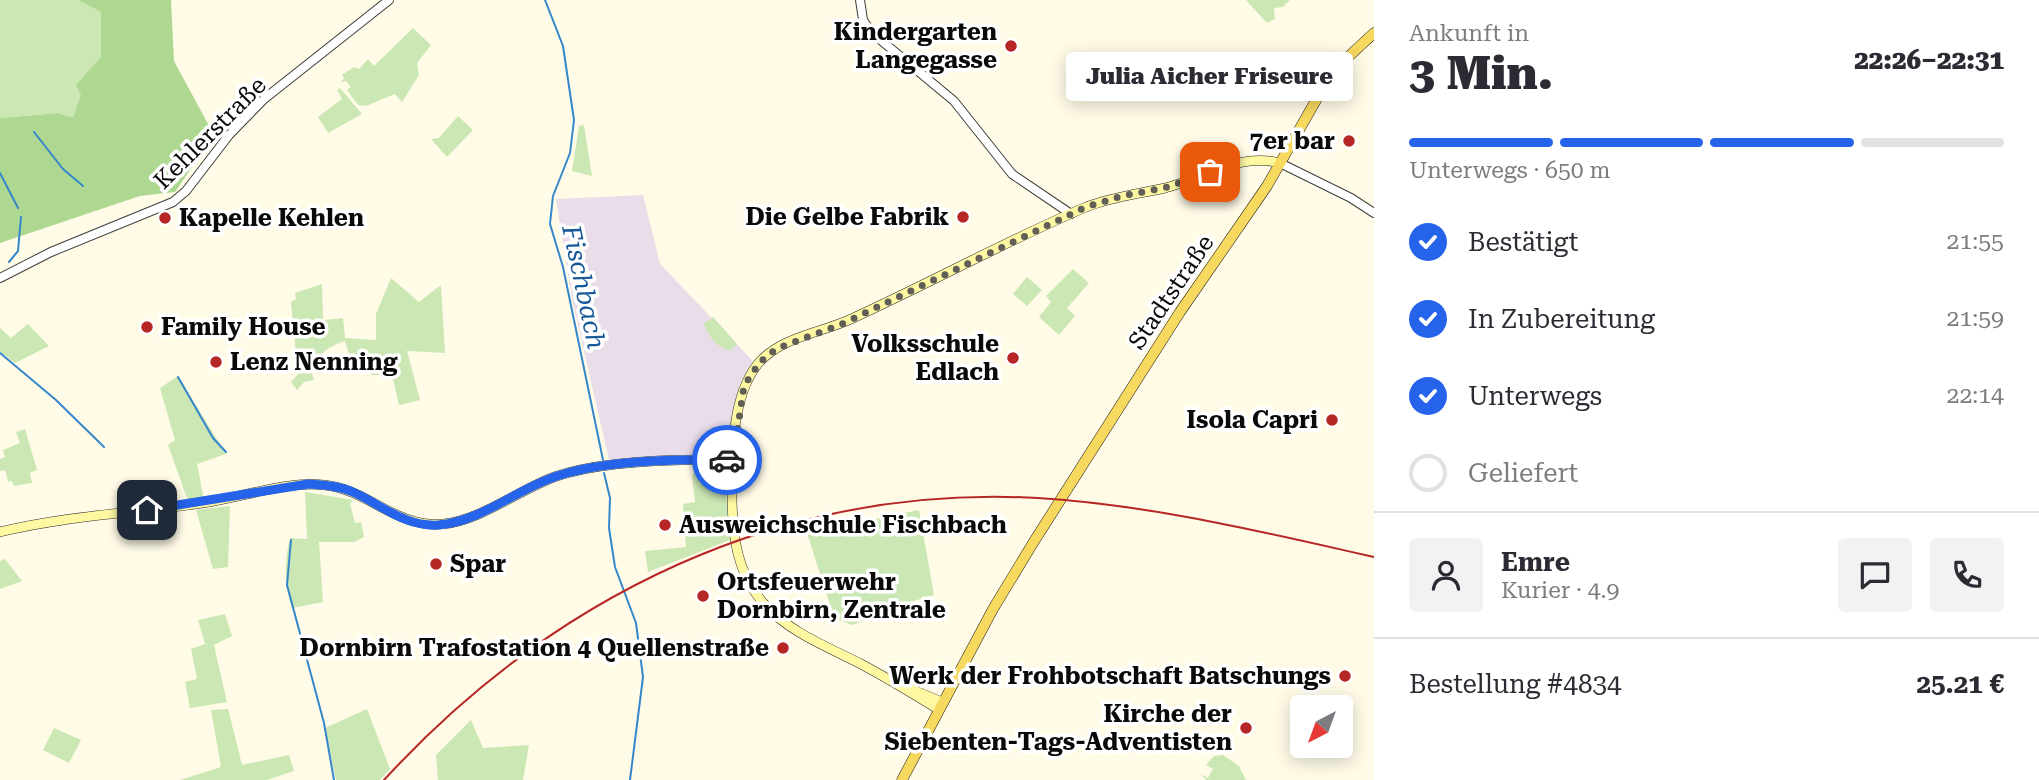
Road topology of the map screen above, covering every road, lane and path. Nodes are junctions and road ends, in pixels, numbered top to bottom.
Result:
1 (389, 0) edge
2 (860, 0) edge
3 (1374, 33) edge
4 (1280, 163) junction
5 (1374, 213) edge
6 (1071, 214) junction
7 (0, 278) edge
8 (733, 460) junction
9 (0, 532) edge
10 (940, 705) junction
11 (902, 780) edge

1 - 7 street, Kehlerstraße
2 - 6 street
3 - 4 main road, Stadtstraße
4 - 5 street
4 - 6 main road
4 - 10 main road, Stadtstraße
6 - 8 main road
8 - 9 main road
8 - 10 main road
10 - 11 main road, Stadtstraße

